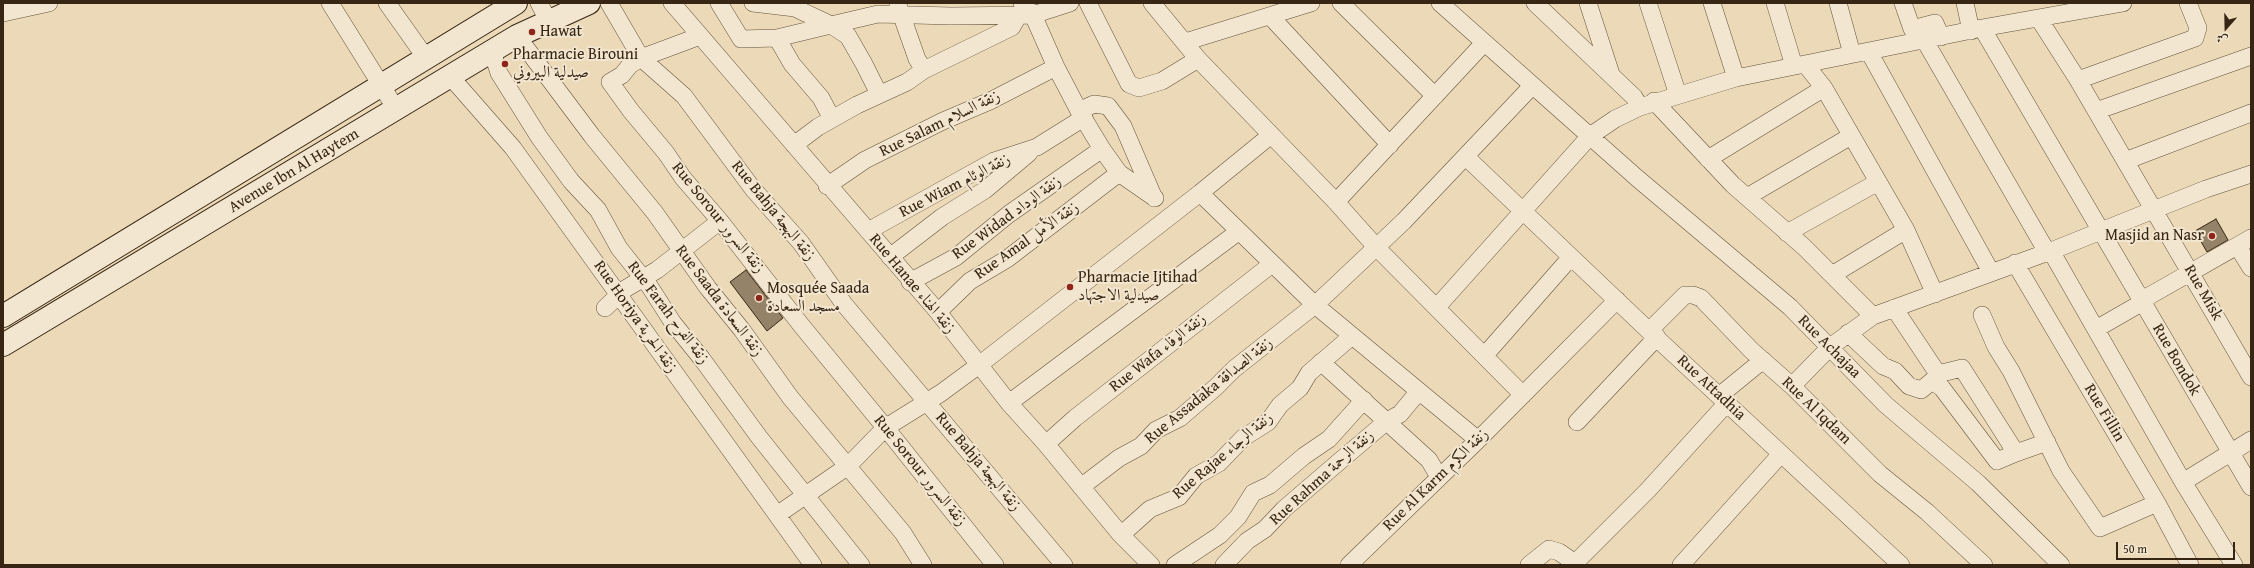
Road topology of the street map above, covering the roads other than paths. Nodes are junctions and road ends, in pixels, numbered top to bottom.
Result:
1 (49, 3) edge
2 (330, 3) edge
3 (387, 3) edge
4 (516, 3) edge
5 (589, 3) edge
6 (609, 3) edge
7 (672, 3) edge
8 (719, 3) edge
9 (753, 3) edge
10 (1070, 3) edge
11 (1088, 3) edge
12 (1152, 3) edge
13 (1310, 3) edge
14 (1341, 3) edge
15 (1440, 3) edge
16 (1535, 3) edge
17 (1588, 3) edge
18 (1648, 3) edge
19 (1712, 3) edge
20 (1775, 3) edge
21 (1838, 3) edge
22 (1903, 3) edge
23 (1965, 3) edge
24 (2124, 3) edge
25 (2188, 3) edge
26 (899, 9) edge
27 (1279, 10) edge
28 (1024, 11) edge
29 (543, 12) edge
30 (3, 13) edge
31 (2039, 18) junction
32 (831, 25) junction
33 (1976, 30) junction
34 (517, 36) junction
35 (700, 36) junction
36 (777, 38) junction
37 (1933, 39) junction
38 (1186, 42) junction
39 (1484, 43) junction
40 (492, 51) junction
41 (1869, 52) junction
42 (1852, 54) junction
43 (2251, 56) edge
44 (426, 58) junction
45 (641, 58) junction
46 (1198, 60) junction
47 (1800, 65) junction
48 (1056, 67) junction
49 (924, 70) junction
50 (1611, 74) junction
51 (449, 75) junction
52 (1736, 78) junction
53 (2078, 80) junction
54 (382, 86) junction
55 (1532, 86) junction
56 (1824, 88) junction
57 (879, 94) junction
58 (1678, 95) junction
59 (1435, 96) junction
60 (1647, 104) junction
61 (396, 109) junction
62 (2096, 112) junction
63 (2251, 113) edge
64 (1082, 115) junction
65 (832, 119) junction
66 (1271, 134) junction
67 (1590, 136) junction
68 (1851, 136) junction
69 (794, 145) junction
70 (1390, 145) junction
71 (1037, 147) junction
72 (1102, 149) junction
73 (1466, 157) junction
74 (1708, 159) junction
75 (2125, 161) junction
76 (1120, 173) junction
77 (2251, 174) edge
78 (1878, 182) junction
79 (827, 186) junction
80 (1200, 193) junction
81 (1747, 197) junction
82 (1154, 198) junction
83 (1336, 202) junction
84 (1522, 210) junction
85 (2154, 210) junction
86 (1174, 212) junction
87 (720, 221) junction
88 (1906, 230) junction
89 (868, 231) junction
90 (2102, 231) junction
91 (1238, 232) junction
92 (1787, 233) junction
93 (2244, 243) edge
94 (1377, 248) junction
95 (681, 251) junction
96 (2049, 252) junction
97 (890, 257) junction
98 (1571, 257) junction
99 (2015, 263) junction
100 (1272, 264) junction
101 (2251, 268) edge
102 (1991, 272) junction
103 (2191, 274) junction
104 (1832, 275) junction
105 (643, 277) junction
106 (910, 282) junction
107 (618, 294) junction
108 (1935, 294) junction
109 (1617, 300) junction
110 (2142, 301) junction
111 (1315, 305) junction
112 (1437, 307) junction
113 (605, 308) dead end
114 (1894, 308) junction
115 (938, 312) junction
116 (1982, 315) dead end
117 (3, 316) edge
118 (1873, 316) junction
119 (2096, 329) junction
120 (1848, 333) junction
121 (1653, 334) junction
122 (1352, 336) junction
123 (3, 345) edge
124 (1830, 347) junction
125 (1484, 355) junction
126 (1763, 360) junction
127 (1321, 362) junction
128 (979, 365) junction
129 (2251, 377) edge
130 (1792, 386) junction
131 (1419, 391) junction
132 (1523, 394) junction
133 (1364, 400) junction
134 (1723, 400) junction
135 (928, 402) junction
136 (1009, 404) junction
137 (1387, 421) junction
138 (1577, 422) dead end
139 (885, 428) junction
140 (1478, 440) junction
141 (2251, 440) edge
142 (2047, 442) junction
143 (1046, 444) junction
144 (2016, 453) junction
145 (2230, 453) junction
146 (1782, 454) junction
147 (848, 466) junction
148 (1439, 477) junction
149 (2183, 482) junction
150 (1081, 487) junction
151 (2251, 487) edge
152 (805, 495) junction
153 (2157, 503) junction
154 (777, 515) junction
155 (1121, 534) junction
156 (1576, 564) edge
157 (813, 565) edge
158 (861, 565) edge
159 (923, 565) edge
160 (995, 565) edge
161 (1064, 565) edge
162 (1151, 565) edge
163 (1175, 565) edge
164 (1224, 565) edge
165 (1349, 565) edge
166 (1529, 565) edge
167 (1682, 565) edge
168 (1901, 565) edge
169 (1984, 565) edge
170 (2061, 565) edge
171 (2190, 565) edge
172 (2234, 565) edge

1 - 30 street
2 - 54 street
3 - 44 street
4 - 44 street, Avenue Ibn Al Haytem
5 - 29 street, Avenue Ibn Al Haytem
6 - 45 street, Rue Bahja زنقة البهجة
7 - 35 street, Rue Hanae زنقة الهناء
8 - 36 street
9 - 32 street
10 - 28 street
11 - 46 street
12 - 38 street
13 - 27 street
14 - 59 street
15 - 39 street, Rue Achajaa
16 - 50 street
17 - 50 street
18 - 58 street
19 - 52 street
20 - 47 street
21 - 42 street
22 - 37 street
23 - 33 street, Rue Bondok
24 - 31 street
25 - 53 street
26 - 28 street
26 - 32 street
26 - 49 street
27 - 38 street
27 - 70 street
28 - 48 street
28 - 49 street
29 - 34 street, Avenue Ibn Al Haytem
31 - 33 street
31 - 53 street, Rue Misk
32 - 36 street
32 - 57 street
33 - 37 street
33 - 90 street, Rue Bondok
34 - 40 street, Avenue Ibn Al Haytem
34 - 95 street, Rue Saada زنقة السعادة
35 - 45 street, Rue Sorour زنقة السرور
35 - 69 street, Rue Hanae زنقة الهناء
36 - 65 street
37 - 41 street
37 - 96 street
38 - 46 street
39 - 55 street, Rue Achajaa
39 - 59 street
40 - 51 street, Avenue Ibn Al Haytem
40 - 105 street, Rue Farah زنقة الفرح
41 - 42 street
41 - 102 street
42 - 47 street
43 - 62 street
44 - 54 street, Avenue Ibn Al Haytem
45 - 87 street, Rue Sorour زنقة السرور
45 - 135 street, Rue Bahja زنقة البهجة
46 - 66 street
47 - 52 street
47 - 56 street
48 - 64 street
48 - 79 street, Rue Salam زنقة السلام
49 - 57 street
50 - 60 street
51 - 61 street, Avenue Ibn Al Haytem
51 - 107 street, Rue Horiya زنقة الحرية
52 - 58 street
53 - 62 street, Rue Misk
54 - 61 street
54 - 117 street, Avenue Ibn Al Haytem
55 - 67 street, Rue Achajaa
55 - 73 street, Rue Assadaka زنقة الصداقة
56 - 68 street
56 - 74 street
57 - 65 street
58 - 60 street
59 - 70 street
60 - 67 street
60 - 74 street
61 - 123 street, Avenue Ibn Al Haytem
62 - 75 street, Rue Misk
63 - 75 street
64 - 71 street, Rue Wiam زنقة الوئام
64 - 72 street
64 - 82 street, Rue Wiam زنقة الوئام
65 - 69 street
66 - 80 street
66 - 83 street
67 - 84 street
67 - 124 street, Rue Achajaa
68 - 78 street
68 - 81 street
69 - 79 street, Rue Hanae زنقة الهناء
70 - 83 street
71 - 89 street, Rue Wiam زنقة الوئام
71 - 97 street
72 - 76 street
72 - 106 street, Rue Widad زنقة الوداد
73 - 84 street, Rue Attadhia
73 - 94 street, Rue Assadaka زنقة الصداقة
74 - 81 street
75 - 85 street, Rue Misk
76 - 82 street
76 - 115 street, Rue Amal زنقة الأمل
77 - 85 street
78 - 88 street
78 - 92 street
79 - 89 street, Rue Hanae زنقة الهناء
80 - 86 street
80 - 91 street
81 - 92 street
82 - 86 street
83 - 94 street
84 - 98 street, Rue Attadhia
84 - 112 street
85 - 90 street
85 - 103 street, Rue Misk
86 - 128 street
87 - 95 street
87 - 139 street, Rue Sorour زنقة السرور
88 - 104 street
88 - 108 street
89 - 97 street, Rue Hanae زنقة الهناء
90 - 96 street
90 - 110 street, Rue Bondok
91 - 100 street
91 - 136 street
92 - 104 street
93 - 101 street
93 - 103 street
94 - 111 street, Rue Assadaka زنقة الصداقة
94 - 112 street
95 - 105 street
95 - 147 street, Rue Saada زنقة السعادة
96 - 99 street
96 - 119 street
97 - 106 street, Rue Hanae زنقة الهناء
98 - 109 street, Rue Attadhia
98 - 125 street
99 - 102 street
99 - 153 street, Rue Fillin
100 - 111 street
100 - 143 street, Rue Wafa زنقة الوفاء
102 - 108 street
103 - 110 street
103 - 129 street, Rue Misk
104 - 118 street
105 - 107 street
105 - 152 street, Rue Farah زنقة الفرح
106 - 115 street, Rue Hanae زنقة الهناء
107 - 113 street
107 - 154 street, Rue Horiya زنقة الحرية
108 - 114 street
109 - 121 street, Rue Attadhia
109 - 132 street, Rue Al Karm زنقة الكرم
110 - 119 street
110 - 145 street, Rue Bondok
111 - 122 street
111 - 150 street, Rue Assadaka زنقة الصداقة
112 - 125 street
114 - 118 street
114 - 144 street
115 - 128 street, Rue Hanae زنقة الهناء
116 - 142 street
118 - 120 street
119 - 149 street
120 - 124 street
120 - 144 street
121 - 126 street, Rue Al Iqdam
121 - 134 street, Rue Attadhia
121 - 138 street, Rue Al Iqdam
122 - 127 street, Rue Rajae زنقة الرجاء
122 - 131 street
124 - 130 street
124 - 170 street, Rue Achajaa
125 - 132 street
126 - 130 street, Rue Al Iqdam
126 - 134 street
127 - 133 street
127 - 155 street, Rue Rajae زنقة الرجاء
128 - 135 street
128 - 136 street, Rue Hanae زنقة الهناء
130 - 169 street, Rue Al Iqdam
131 - 137 street, Rue Rahma زنقة الرحمة
131 - 140 street
132 - 140 street, Rue Al Karm زنقة الكرم
133 - 137 street
133 - 163 street
134 - 146 street, Rue Attadhia
134 - 156 street
135 - 139 street
135 - 161 street, Rue Bahja زنقة البهجة
136 - 143 street, Rue Hanae زنقة الهناء
137 - 148 street
137 - 164 street, Rue Rahma زنقة الرحمة
139 - 147 street
139 - 160 street, Rue Sorour زنقة السرور
140 - 148 street, Rue Al Karm زنقة الكرم
141 - 145 street
142 - 144 street
142 - 153 street
143 - 150 street, Rue Hanae زنقة الهناء
145 - 149 street
145 - 151 street, Rue Bondok
146 - 167 street
146 - 168 street, Rue Attadhia
147 - 152 street
147 - 159 street, Rue Saada زنقة السعادة
148 - 165 street, Rue Al Karm زنقة الكرم
149 - 172 street
150 - 155 street, Rue Hanae زنقة الهناء
152 - 154 street
152 - 158 street, Rue Farah زنقة الفرح
153 - 171 street, Rue Fillin
154 - 157 street, Rue Horiya زنقة الحرية
155 - 162 street, Rue Hanae زنقة الهناء
156 - 166 street

